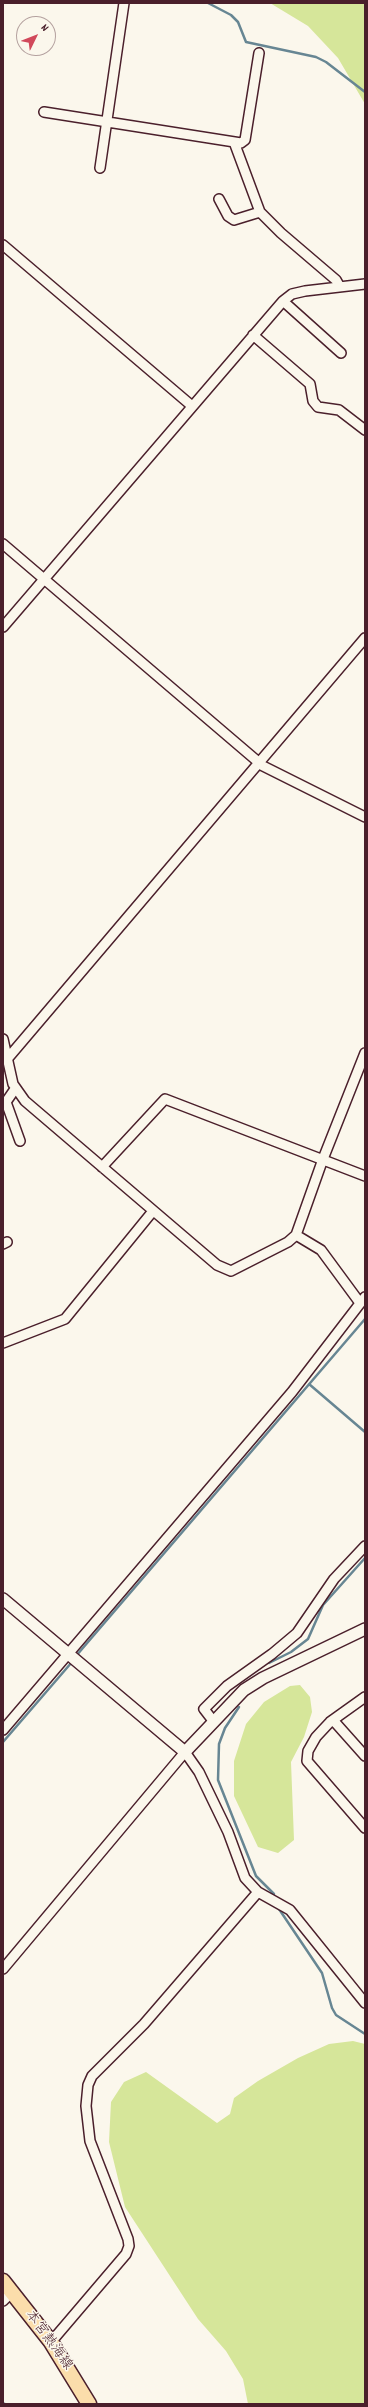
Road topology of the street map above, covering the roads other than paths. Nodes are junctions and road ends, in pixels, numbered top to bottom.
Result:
1 (124, 3) edge
2 (259, 52) dead end
3 (44, 112) dead end
4 (107, 121) junction
5 (234, 142) junction
6 (100, 168) dead end
7 (219, 199) dead end
8 (260, 212) junction
9 (3, 244) edge
10 (365, 284) edge
11 (340, 287) junction
12 (283, 301) junction
13 (253, 335) junction
14 (341, 353) dead end
15 (192, 406) junction
16 (365, 430) edge
17 (3, 544) edge
18 (44, 578) junction
19 (3, 627) edge
20 (365, 638) edge
21 (259, 761) junction
22 (365, 817) edge
23 (3, 1039) edge
24 (365, 1053) edge
25 (8, 1058) junction
26 (15, 1089) junction
27 (20, 1141) dead end
28 (323, 1159) junction
29 (102, 1167) junction
30 (365, 1176) edge
31 (153, 1211) junction
32 (296, 1235) junction
33 (362, 1300) edge
34 (3, 1344) edge
35 (365, 1546) edge
36 (3, 1599) edge
37 (365, 1628) edge
38 (67, 1653) junction
39 (365, 1697) edge
40 (333, 1720) junction
41 (214, 1722) junction
42 (3, 1730) edge
43 (185, 1752) junction
44 (365, 1756) edge
45 (365, 1828) edge
46 (258, 1892) junction
47 (3, 1969) edge
48 (365, 2003) edge
49 (3, 2281) edge
50 (7, 2297) edge
51 (51, 2342) junction
52 (89, 2404) edge

1 - 4 street
2 - 5 street
3 - 4 street
4 - 5 street
4 - 6 street
5 - 8 street
7 - 8 street
8 - 11 street
9 - 15 street
10 - 11 street
11 - 12 street
12 - 13 street
12 - 14 street
13 - 15 street
13 - 16 street
15 - 18 street
17 - 18 street
18 - 19 street
18 - 21 street
20 - 21 street
21 - 22 street
21 - 25 street
23 - 25 street
24 - 28 street
25 - 26 street
26 - 27 street
26 - 29 street
28 - 29 street
28 - 30 street
28 - 32 street
29 - 31 street
31 - 32 street
31 - 34 street
32 - 33 street
33 - 38 street
35 - 41 street
36 - 38 street
37 - 41 street
38 - 42 street
38 - 43 street
39 - 40 street
40 - 44 street
40 - 45 street
41 - 43 street
43 - 46 street
43 - 47 street
46 - 48 street
46 - 51 street
49 - 50 main road, 本宮熱海線
50 - 51 main road, 本宮熱海線
51 - 52 main road, 本宮熱海線

